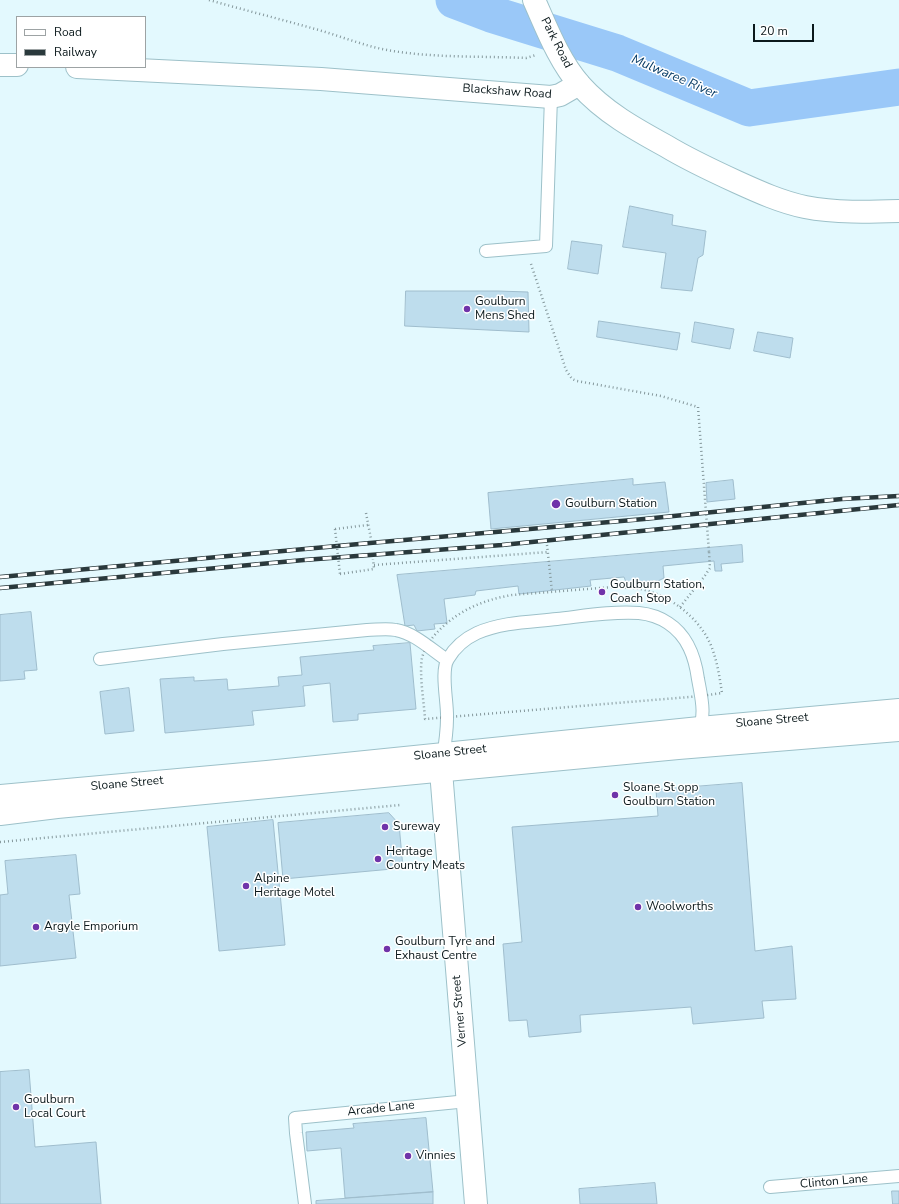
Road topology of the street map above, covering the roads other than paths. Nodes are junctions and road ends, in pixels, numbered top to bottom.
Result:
1 (534, 0) edge
2 (0, 65) edge
3 (16, 65) edge
4 (98, 68) edge
5 (579, 84) junction
6 (551, 97) junction
7 (899, 211) edge
8 (486, 251) dead end
9 (100, 659) dead end
10 (446, 660) junction
11 (701, 710) junction
12 (899, 710) edge
13 (899, 730) edge
14 (678, 748) junction
15 (443, 762) junction
16 (0, 796) edge
17 (0, 814) edge
18 (468, 1101) junction
19 (899, 1176) edge
20 (770, 1187) dead end
21 (305, 1204) edge
22 (476, 1204) edge

1 - 5 street, Park Road
2 - 3 street
4 - 6 street, Blackshaw Road
5 - 6 street, Blackshaw Road
5 - 7 street
6 - 8 lane
9 - 10 lane
10 - 11 lane
10 - 15 lane
11 - 12 street, Sloane Street
11 - 14 lane
11 - 15 street, Sloane Street
13 - 14 street, Sloane Street
14 - 15 street, Sloane Street
15 - 16 street, Sloane Street
15 - 17 street, Sloane Street
15 - 18 street, Verner Street
18 - 21 lane, Arcade Lane
18 - 22 street, Verner Street
19 - 20 lane, Clinton Lane

